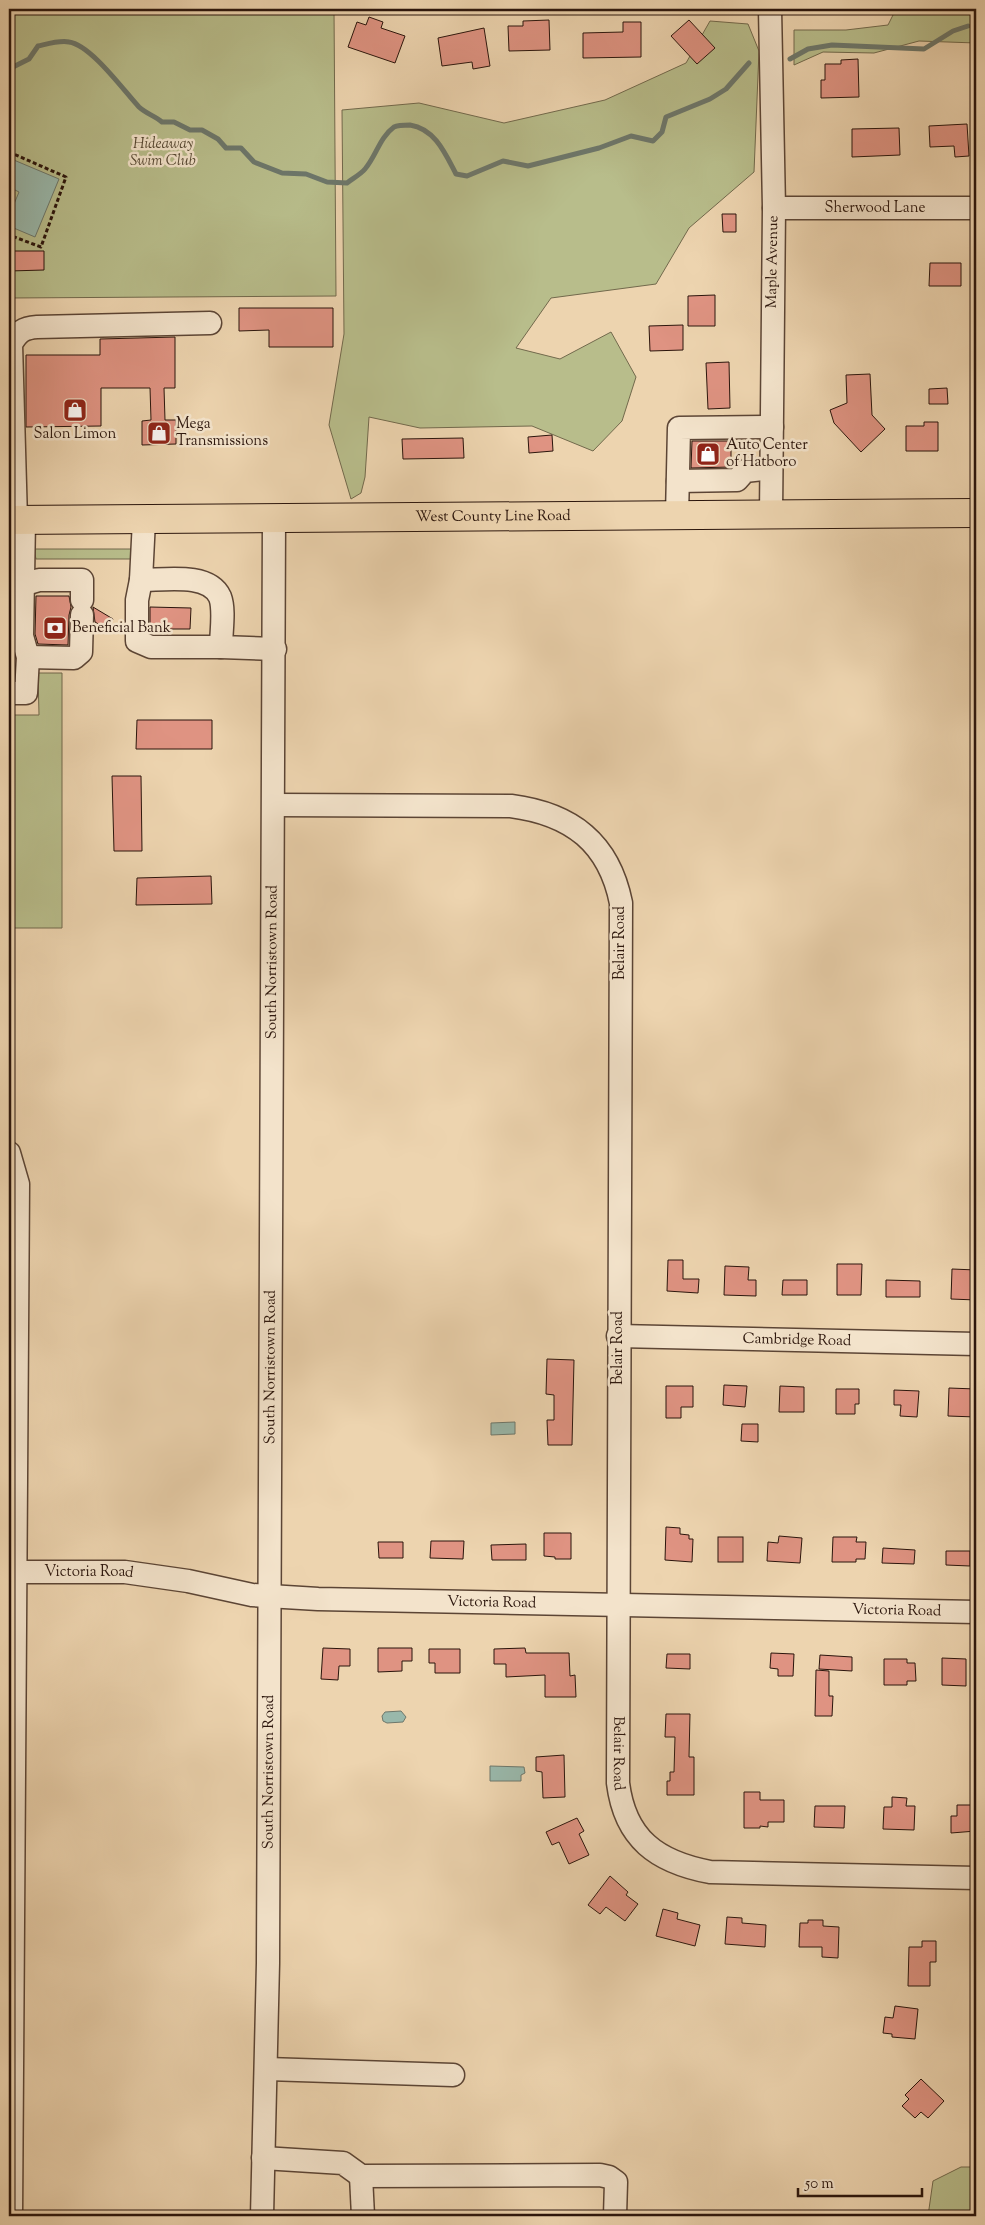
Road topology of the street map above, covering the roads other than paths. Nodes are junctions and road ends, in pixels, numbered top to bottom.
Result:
1 (770, 9) edge
2 (774, 208) junction
3 (976, 208) edge
4 (210, 324) dead end
5 (772, 427) junction
6 (771, 468) junction
7 (678, 481) junction
8 (976, 514) edge
9 (771, 515) junction
10 (676, 516) junction
11 (274, 519) junction
12 (16, 520) edge
13 (144, 520) junction
14 (141, 580) junction
15 (22, 585) junction
16 (221, 647) junction
17 (275, 649) junction
18 (28, 657) junction
19 (9, 693) edge
20 (274, 805) junction
21 (9, 1154) edge
22 (13, 1325) edge
23 (618, 1336) junction
24 (976, 1344) edge
25 (12, 1572) edge
26 (270, 1597) junction
27 (618, 1605) junction
28 (976, 1612) edge
29 (12, 1818) edge
30 (976, 1878) edge
31 (11, 2060) edge
32 (266, 2069) junction
33 (454, 2075) dead end
34 (264, 2158) junction
35 (361, 2176) junction
36 (11, 2216) edge
37 (262, 2216) edge
38 (363, 2216) edge
39 (615, 2216) edge

1 - 2 street, Maple Avenue
2 - 3 street, Sherwood Lane
2 - 5 street, Maple Avenue
4 - 12 street
5 - 6 street, Maple Avenue
5 - 7 street
6 - 7 street
6 - 9 street, Maple Avenue
7 - 10 street
8 - 9 main road, West County Line Road
9 - 10 main road, West County Line Road
10 - 11 main road, West County Line Road
11 - 13 main road, West County Line Road
11 - 17 street, South Norristown Road
12 - 13 main road, West County Line Road
12 - 15 street
13 - 14 street
14 - 16 street
14 - 16 street
15 - 18 street
15 - 18 street
16 - 17 street
17 - 20 street, South Norristown Road
18 - 19 street
20 - 23 street, Belair Road
20 - 26 street, South Norristown Road
21 - 22 street
22 - 25 street
23 - 24 street, Cambridge Road
23 - 27 street, Belair Road
25 - 26 street, Victoria Road
25 - 29 street
26 - 27 street, Victoria Road
26 - 32 street, South Norristown Road
27 - 28 street, Victoria Road
27 - 30 street, Belair Road
29 - 31 street
31 - 36 street
32 - 33 street
32 - 34 street, South Norristown Road
34 - 35 street
34 - 37 street, South Norristown Road
35 - 38 street
35 - 39 street

